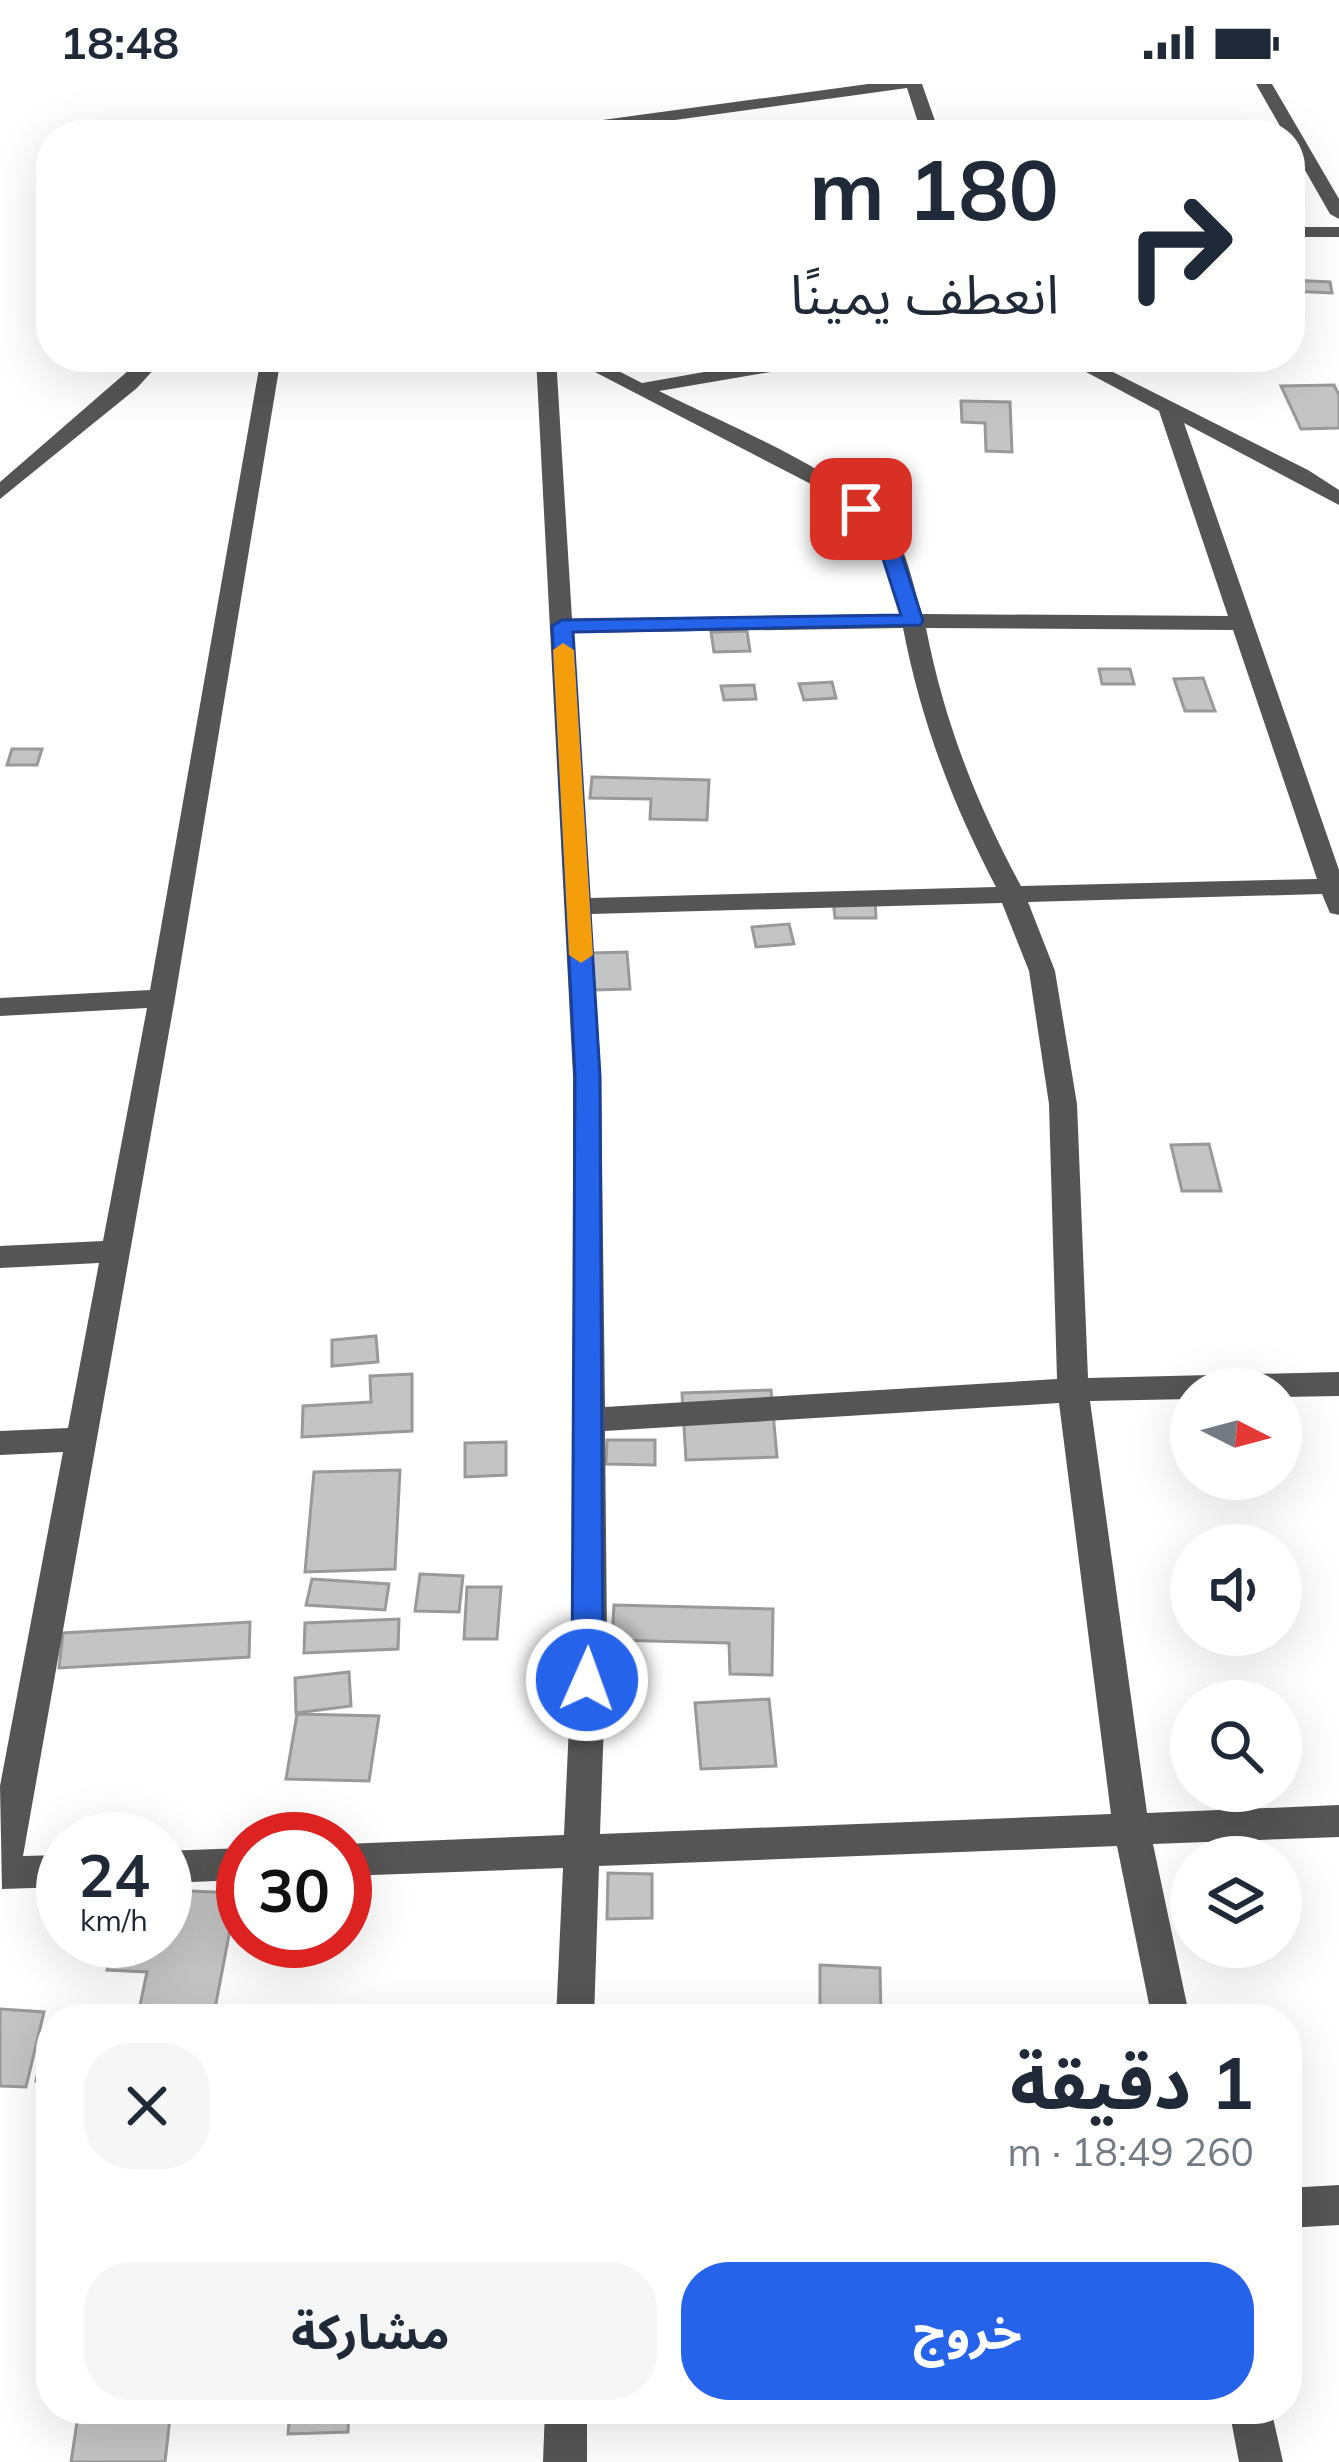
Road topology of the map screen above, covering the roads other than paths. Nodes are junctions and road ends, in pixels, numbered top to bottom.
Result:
1 (904, 84) edge
2 (914, 84) edge
3 (1264, 84) edge
4 (641, 120) edge
5 (927, 120) edge
6 (1285, 120) edge
7 (1305, 155) edge
8 (1339, 214) edge
9 (1305, 232) edge
10 (1339, 232) edge
11 (141, 372) edge
12 (268, 372) edge
13 (547, 372) edge
14 (606, 372) edge
15 (737, 372) edge
16 (1099, 372) edge
17 (639, 389) junction
18 (1168, 407) junction
19 (0, 493) edge
20 (1339, 500) edge
21 (913, 621) junction
22 (1242, 622) junction
23 (562, 626) junction
24 (1011, 892) junction
25 (1336, 893) edge
26 (578, 907) junction
27 (162, 998) junction
28 (0, 1007) edge
29 (116, 1251) junction
30 (0, 1257) edge
31 (1339, 1384) edge
32 (1073, 1390) junction
33 (590, 1420) junction
34 (82, 1439) junction
35 (0, 1442) edge
36 (1339, 1821) edge
37 (1131, 1826) junction
38 (579, 1851) junction
39 (372, 1859) edge
40 (36, 1873) edge
41 (1, 1876) edge
42 (575, 2004) edge
43 (1168, 2004) edge
44 (1339, 2205) edge
45 (1302, 2207) edge
46 (566, 2424) edge
47 (1253, 2424) edge
48 (565, 2462) edge
49 (1261, 2462) edge

1 - 4 street
2 - 5 street
3 - 6 street
7 - 8 street
9 - 10 street
11 - 19 street
12 - 27 street
13 - 23 street
14 - 17 street
15 - 17 street
16 - 18 street
17 - 21 street
18 - 20 street
18 - 22 street
21 - 22 street
21 - 23 street
21 - 24 street
22 - 25 street
23 - 26 street
24 - 25 street
24 - 26 street
24 - 32 street
26 - 33 street
27 - 28 street
27 - 29 street
29 - 30 street
29 - 34 street
31 - 32 street
32 - 33 street
32 - 37 street
33 - 38 street
34 - 35 street
34 - 41 street
36 - 37 street
37 - 38 street
37 - 43 street
38 - 39 street
38 - 42 street
40 - 41 street
44 - 45 street
46 - 48 street
47 - 49 street

